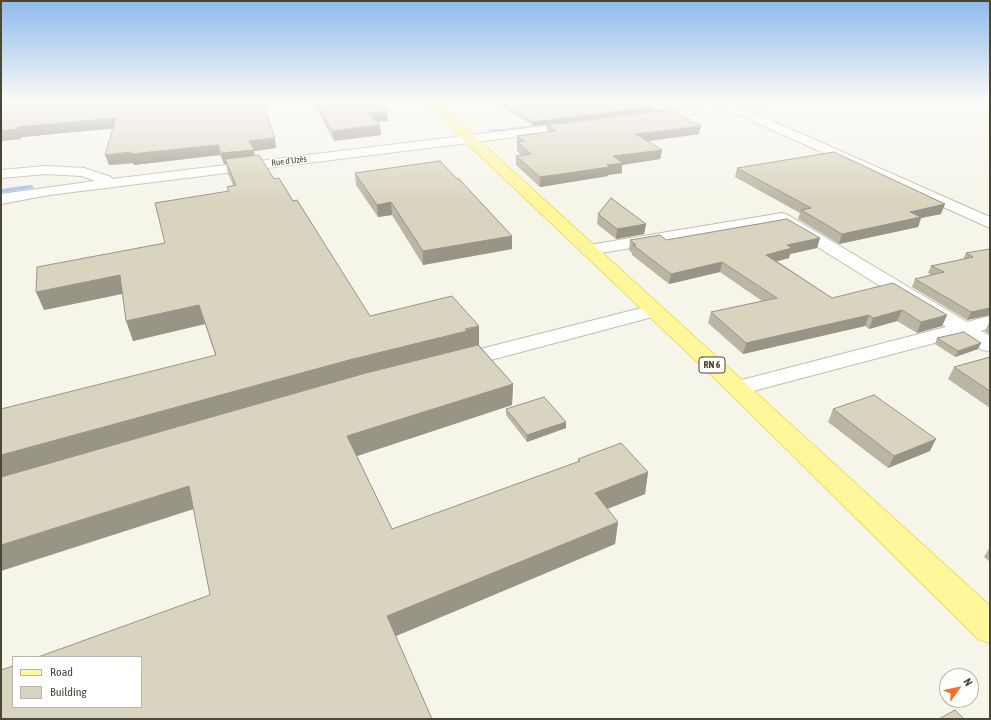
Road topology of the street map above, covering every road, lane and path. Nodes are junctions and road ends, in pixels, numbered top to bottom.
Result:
1 (430, 136) edge
2 (473, 136) edge
3 (794, 136) edge
4 (1, 174) edge
5 (116, 183) junction
6 (1, 199) edge
7 (990, 223) edge
8 (589, 250) junction
9 (653, 311) junction
10 (990, 322) edge
11 (961, 328) junction
12 (990, 345) edge
13 (437, 367) edge
14 (738, 388) junction
15 (990, 628) edge

1 - 5 street, Rue d'Uzès
2 - 8 main road, RN 6
3 - 7 street
4 - 5 street
5 - 6 street, Rue d'Uzès
8 - 9 main road, RN 6
8 - 11 street
9 - 13 street
9 - 14 main road, RN 6
10 - 11 street
11 - 12 street
11 - 14 street
14 - 15 main road, RN 6

